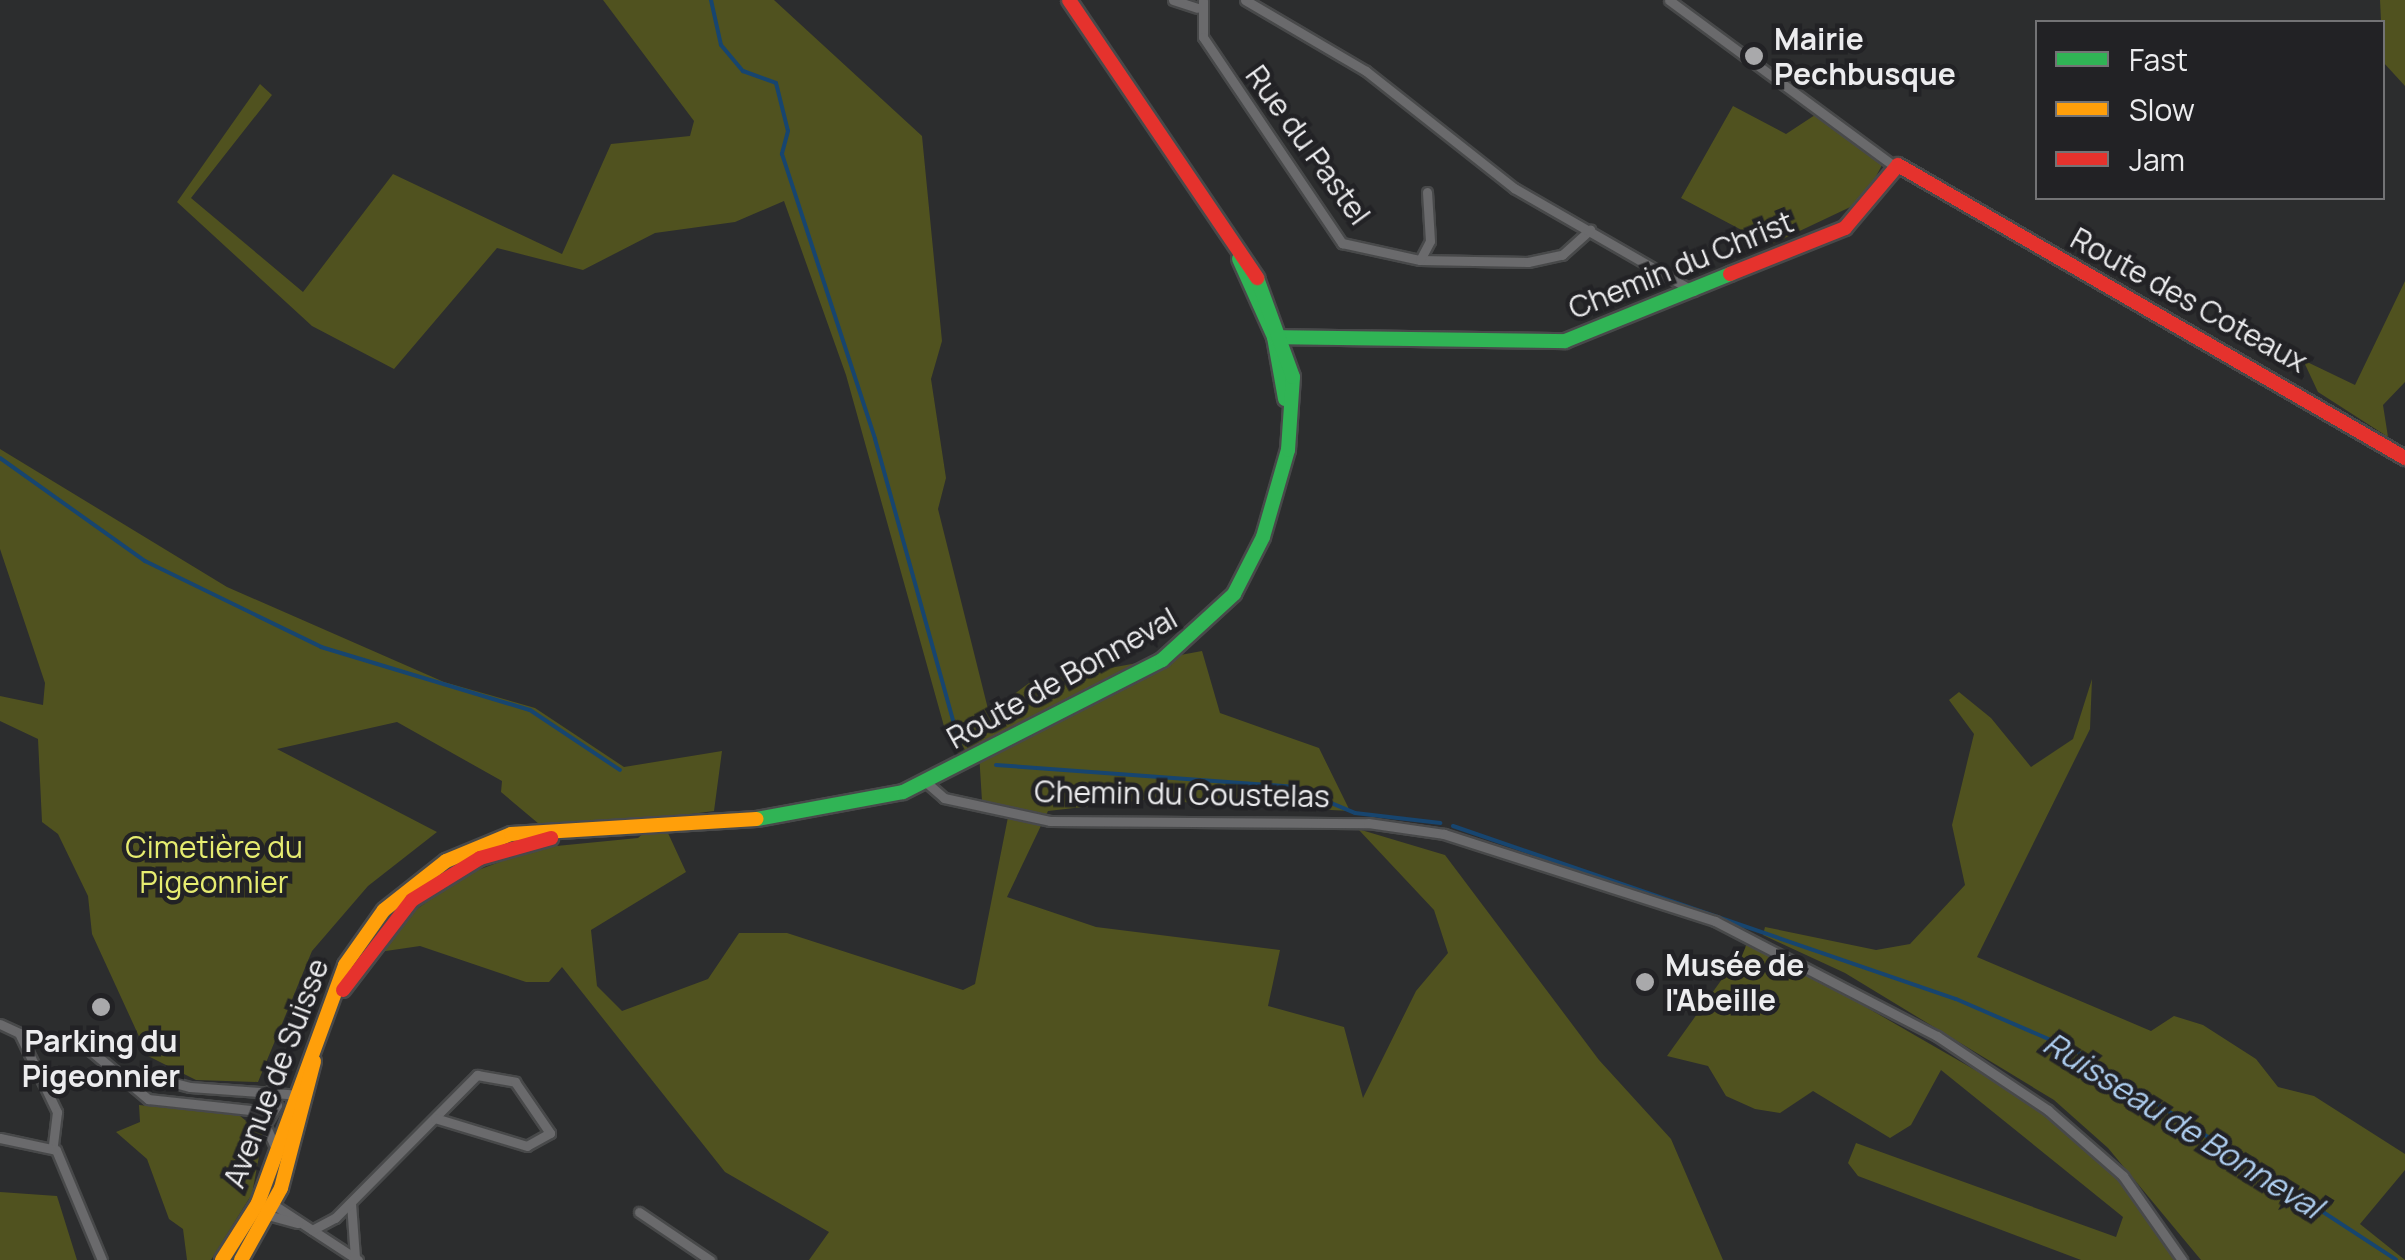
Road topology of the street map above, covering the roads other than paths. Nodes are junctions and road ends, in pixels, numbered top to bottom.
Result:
1 (1068, 0) edge
2 (1173, 0) edge
3 (1245, 0) edge
4 (1669, 0) edge
5 (1200, 4) edge
6 (1894, 166) junction
7 (1427, 192) dead end
8 (1590, 230) junction
9 (1420, 260) junction
10 (1662, 269) junction
11 (1694, 292) junction
12 (1673, 300) junction
13 (1279, 336) junction
14 (2405, 458) edge
15 (927, 783) junction
16 (0, 1024) edge
17 (91, 1052) dead end
18 (119, 1081) junction
19 (268, 1090) junction
20 (299, 1094) junction
21 (434, 1118) junction
22 (268, 1120) junction
23 (0, 1138) edge
24 (53, 1147) junction
25 (276, 1149) junction
26 (275, 1202) junction
27 (258, 1203) junction
28 (351, 1203) junction
29 (639, 1212) dead end
30 (267, 1220) junction
31 (298, 1223) junction
32 (312, 1230) junction
33 (357, 1259) edge
34 (102, 1260) edge
35 (222, 1260) edge
36 (241, 1260) edge
37 (710, 1260) edge
38 (2182, 1260) edge

1 - 13 street, Route de Bonneval
2 - 5 street, Rue du Pastel
3 - 8 street, Rue du Pastel
4 - 6 street
5 - 9 street, Rue du Pastel
6 - 11 street, Chemin du Christ
6 - 14 street, Route des Coteaux
7 - 9 street
8 - 9 street, Rue du Pastel
8 - 10 street, Rue du Pastel
10 - 11 street, Rue du Pastel
10 - 12 street
11 - 12 street, Chemin du Christ
12 - 13 street, Chemin du Christ
13 - 15 street, Route de Bonneval
15 - 20 street, Avenue de Suisse
15 - 38 street, Chemin du Coustelas
16 - 24 street
17 - 18 street
18 - 19 street
18 - 22 street
19 - 20 street
19 - 22 street
20 - 25 street, Avenue de Suisse
20 - 26 street, Avenue de Suisse
21 - 21 street
21 - 28 street
22 - 25 street
23 - 24 street
24 - 34 street
25 - 27 street, Avenue de Suisse
26 - 27 street
26 - 30 street, Avenue de Suisse
26 - 31 street
27 - 30 street
27 - 35 street, Avenue de Suisse
28 - 32 street
28 - 33 street
29 - 37 street
30 - 31 street
30 - 36 street, Avenue de Suisse
31 - 32 street
32 - 33 street

